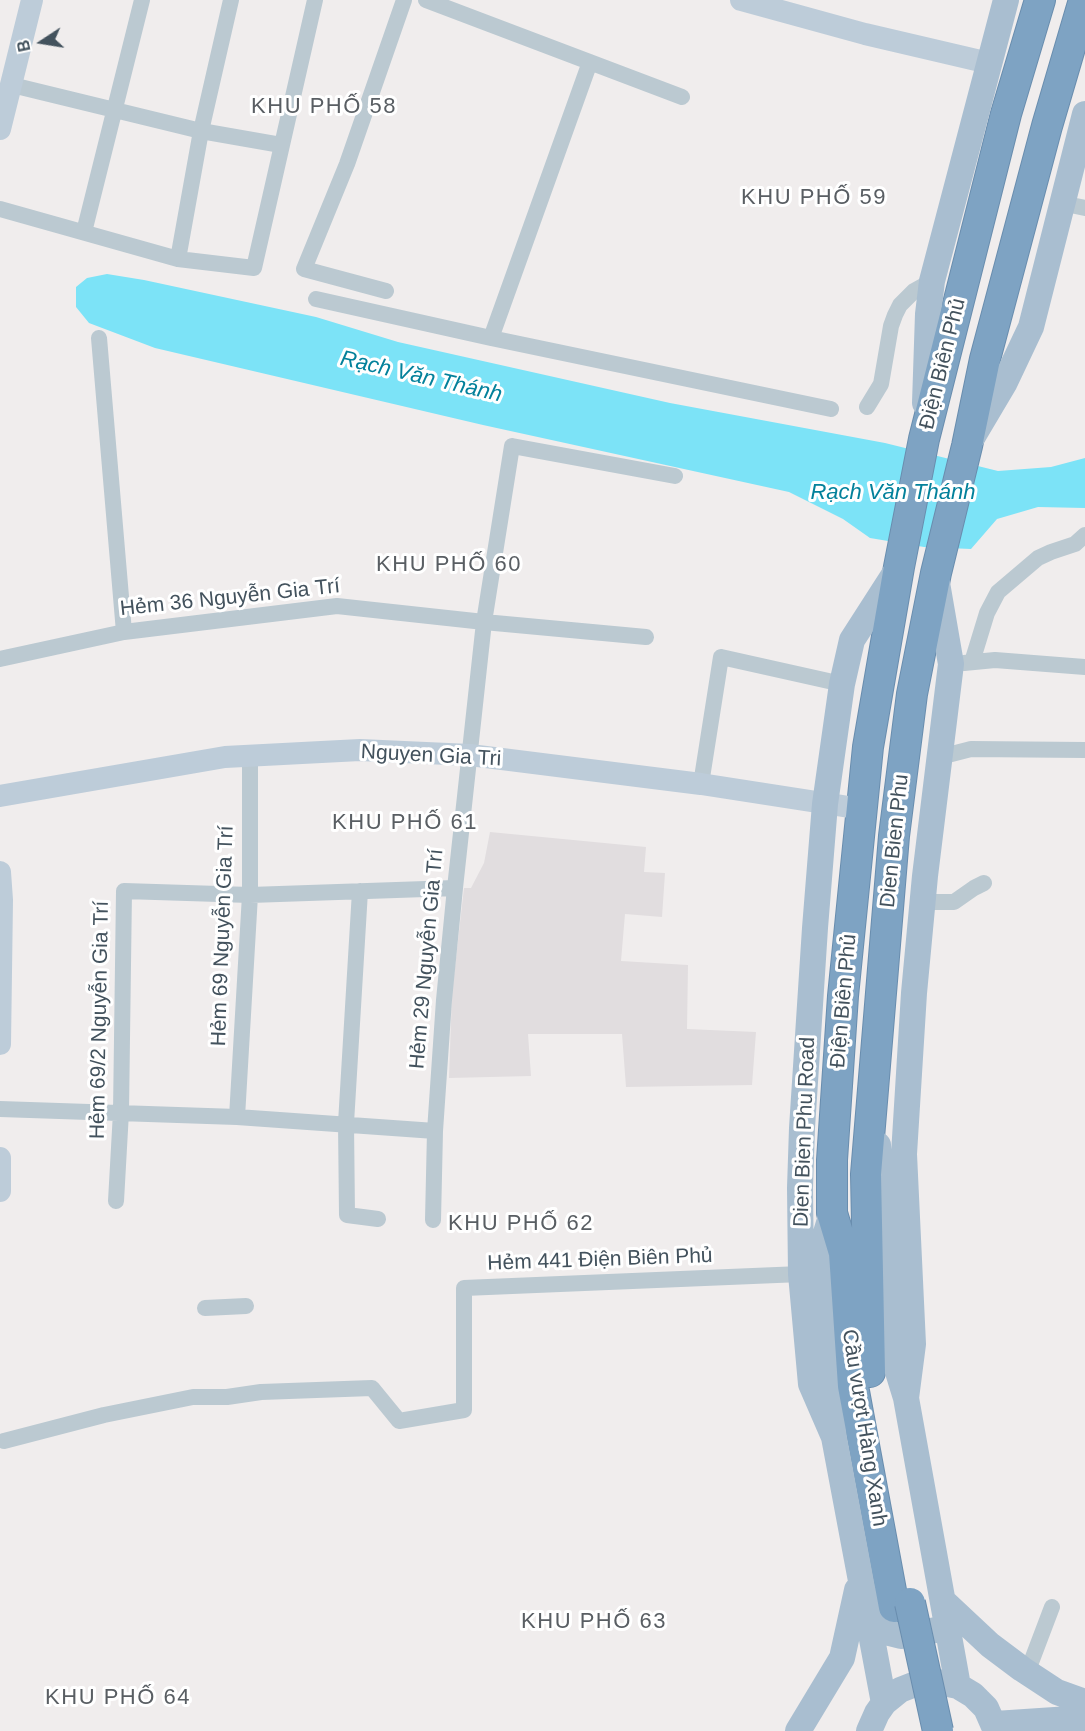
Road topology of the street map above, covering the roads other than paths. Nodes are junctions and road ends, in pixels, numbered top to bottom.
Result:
1 (32, 0) edge
2 (141, 0) edge
3 (231, 0) edge
4 (315, 0) edge
5 (404, 0) edge
6 (426, 0) edge
7 (741, 0) edge
8 (1006, 0) edge
9 (1039, 4) edge
10 (786, 6) edge
11 (1080, 11) edge
12 (590, 62) junction
13 (988, 63) junction
14 (12, 86) junction
15 (682, 97) dead end
16 (114, 109) junction
17 (1006, 114) junction
18 (1085, 114) edge
19 (1047, 126) junction
20 (0, 129) edge
21 (201, 130) junction
22 (281, 145) junction
23 (1073, 206) edge
24 (0, 209) edge
25 (84, 232) junction
26 (178, 259) junction
27 (932, 281) junction
28 (386, 291) dead end
29 (316, 299) dead end
30 (99, 338) dead end
31 (490, 338) junction
32 (867, 407) dead end
33 (831, 409) dead end
34 (924, 439) junction
35 (967, 446) junction
36 (675, 476) dead end
37 (1085, 535) edge
38 (898, 567) junction
39 (936, 573) junction
40 (484, 622) junction
41 (124, 632) junction
42 (646, 637) dead end
43 (0, 659) edge
44 (961, 663) junction
45 (1085, 667) edge
46 (842, 684) junction
47 (1085, 750) edge
48 (250, 756) junction
49 (470, 756) junction
50 (940, 757) junction
51 (701, 784) junction
52 (0, 796) edge
53 (825, 804) junction
54 (862, 809) junction
55 (0, 872) edge
56 (984, 884) dead end
57 (455, 888) junction
58 (360, 891) junction
59 (250, 895) junction
60 (922, 902) junction
61 (0, 941) edge
62 (0, 1044) edge
63 (0, 1109) edge
64 (872, 1111) junction
65 (121, 1112) junction
66 (237, 1117) junction
67 (346, 1123) junction
68 (435, 1131) junction
69 (0, 1158) edge
70 (0, 1191) edge
71 (116, 1202) dead end
72 (832, 1213) junction
73 (378, 1219) dead end
74 (433, 1220) dead end
75 (855, 1252) junction
76 (801, 1274) junction
77 (246, 1306) dead end
78 (206, 1308) dead end
79 (906, 1398) junction
80 (834, 1437) junction
81 (4, 1441) dead end
82 (839, 1468) junction
83 (860, 1578) junction
84 (943, 1601) junction
85 (1052, 1607) dead end
86 (948, 1628) junction
87 (1027, 1673) junction
88 (958, 1686) junction
89 (1085, 1702) edge
90 (884, 1703) junction
91 (1085, 1718) edge
92 (996, 1728) edge
93 (798, 1731) edge
94 (870, 1731) edge
95 (922, 1731) edge
96 (938, 1731) edge

1 - 14 street
2 - 16 street
3 - 21 street
4 - 22 street
5 - 28 street
6 - 12 street
7 - 10 street
8 - 13 main road, Điện Biên Phủ
9 - 11 highway
9 - 17 highway, Điện Biên Phủ
10 - 13 street
11 - 19 highway, Điện Biên Phủ
12 - 15 street
12 - 31 street
13 - 27 main road, Điện Biên Phủ
14 - 16 street
14 - 20 street
16 - 21 street
16 - 25 street
17 - 19 highway
17 - 34 highway, Điện Biên Phủ
18 - 23 main road, Điện Biên Phủ
19 - 35 highway, Điện Biên Phủ
21 - 22 street
21 - 26 street
22 - 26 street
23 - 35 main road, Điện Biên Phủ
24 - 25 street
25 - 26 street
27 - 32 street
27 - 34 main road, Điện Biên Phủ
29 - 31 street
30 - 41 street
31 - 33 street
34 - 38 highway, Điện Biên Phủ
35 - 39 highway, Dien Bien Phu
36 - 40 street, Hẻm 29 Nguyễn Gia Trí
37 - 44 street
38 - 46 main road, Dien Bien Phu Road
38 - 54 highway, Điện Biên Phủ
39 - 44 main road
39 - 64 highway, Dien Bien Phu
40 - 41 street, Hẻm 36 Nguyễn Gia Trí
40 - 42 street, Hẻm 36 Nguyễn Gia Trí
40 - 49 street, Hẻm 29 Nguyễn Gia Trí
41 - 43 street, Hẻm 36 Nguyễn Gia Trí
44 - 45 street
44 - 50 main road
46 - 51 street
46 - 53 main road, Dien Bien Phu Road
47 - 50 street
48 - 49 street, Nguyen Gia Tri
48 - 52 street, Nguyen Gia Tri
48 - 59 street, Hẻm 69 Nguyễn Gia Trí
49 - 51 street, Nguyen Gia Tri
49 - 57 street, Hẻm 29 Nguyễn Gia Trí
50 - 60 main road
51 - 53 street, Nguyen Gia Tri
53 - 54 street, Nguyen Gia Tri
53 - 76 main road, Dien Bien Phu Road
54 - 72 highway, Điện Biên Phủ
55 - 61 street
56 - 60 street
57 - 58 street
57 - 68 street, Hẻm 29 Nguyễn Gia Trí
58 - 59 street
58 - 67 street
59 - 65 street, Hẻm 69/2 Nguyễn Gia Trí
59 - 66 street, Hẻm 69 Nguyễn Gia Trí
60 - 79 main road
61 - 62 street
63 - 65 street
64 - 75 highway
64 - 79 main road
65 - 66 street
65 - 71 street, Hẻm 69/2 Nguyễn Gia Trí
66 - 67 street
67 - 68 street
67 - 73 street
68 - 74 street, Hẻm 29 Nguyễn Gia Trí
69 - 70 street
72 - 75 highway
72 - 80 main road, Điện Biên Phủ
75 - 95 highway
75 - 96 highway, bridge
76 - 80 main road, Dien Bien Phu Road
76 - 81 street, Hẻm 441 Điện Biên Phủ
77 - 78 street
79 - 84 main road
80 - 82 main road, Dien Bien Phu Road
82 - 83 main road, Dien Bien Phu Road
82 - 86 main road
83 - 90 main road, Dien Bien Phu Road
83 - 93 main road
84 - 86 main road
84 - 87 main road
85 - 87 street
86 - 88 main road
87 - 89 main road
88 - 90 main road
88 - 92 main road
90 - 94 main road
91 - 92 main road

